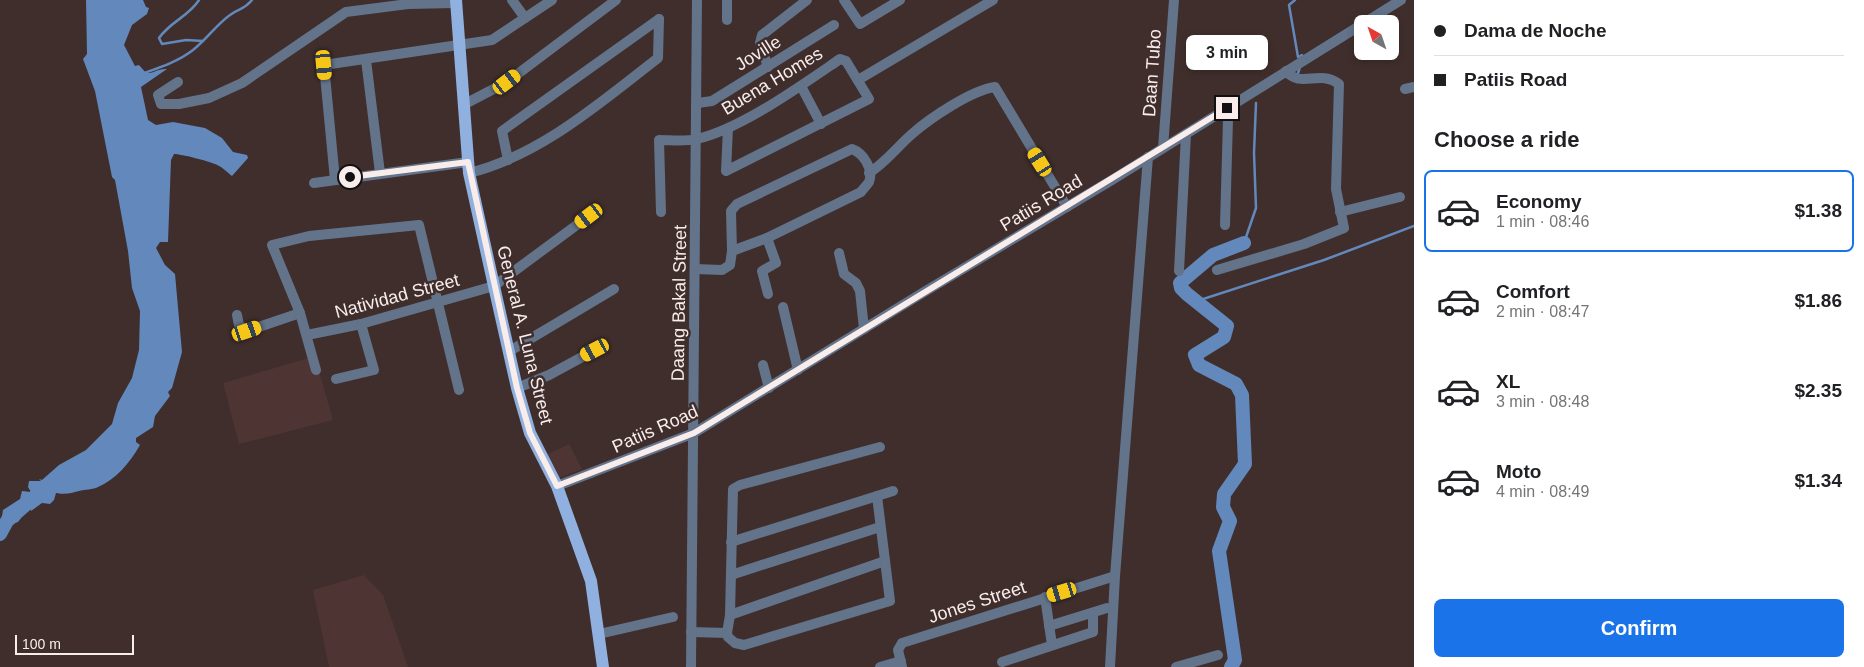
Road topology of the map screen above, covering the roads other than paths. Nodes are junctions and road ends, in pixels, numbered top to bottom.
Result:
1 (512, 0) edge
2 (552, 0) edge
3 (616, 0) edge
4 (697, 0) edge
5 (727, 0) edge
6 (808, 0) edge
7 (844, 0) edge
8 (900, 0) edge
9 (993, 0) edge
10 (1174, 0) edge
11 (1401, 0) edge
12 (456, 1) edge
13 (408, 2) edge
14 (525, 18) junction
15 (727, 20) dead end
16 (834, 25) dead end
17 (459, 45) junction
18 (366, 60) junction
19 (768, 67) junction
20 (1286, 71) junction
21 (858, 80) junction
22 (178, 82) dead end
23 (801, 86) junction
24 (698, 103) junction
25 (463, 104) junction
26 (1227, 108) junction
27 (821, 124) junction
28 (728, 128) junction
29 (1186, 134) junction
30 (697, 139) junction
31 (1163, 148) junction
32 (1148, 157) junction
33 (508, 160) junction
34 (469, 167) junction
35 (380, 173) junction
36 (870, 174) junction
37 (335, 180) junction
38 (314, 183) dead end
39 (1400, 197) dead end
40 (1067, 207) junction
41 (661, 212) dead end
42 (1340, 212) junction
43 (589, 216) dead end
44 (1225, 225) dead end
45 (767, 238) junction
46 (732, 251) junction
47 (839, 253) dead end
48 (695, 269) junction
49 (1217, 270) dead end
50 (1179, 271) dead end
51 (494, 286) junction
52 (614, 289) dead end
53 (768, 294) dead end
54 (440, 302) junction
55 (783, 307) dead end
56 (300, 313) junction
57 (237, 315) dead end
58 (361, 324) junction
59 (864, 329) junction
60 (307, 336) junction
61 (595, 350) dead end
62 (510, 351) junction
63 (763, 366) dead end
64 (316, 370) dead end
65 (798, 370) junction
66 (336, 379) dead end
67 (517, 388) junction
68 (769, 388) junction
69 (459, 390) dead end
70 (694, 433) junction
71 (880, 447) dead end
72 (557, 486) junction
73 (893, 491) dead end
74 (877, 496) junction
75 (880, 527) junction
76 (732, 542) junction
77 (885, 561) junction
78 (731, 575) junction
79 (1115, 576) junction
80 (1044, 597) junction
81 (1107, 608) dead end
82 (1093, 614) junction
83 (730, 615) junction
84 (673, 617) dead end
85 (1050, 626) junction
86 (691, 632) junction
87 (727, 633) junction
88 (599, 634) junction
89 (1052, 645) junction
90 (1218, 654) dead end
91 (1002, 662) dead end
92 (902, 664) edge
93 (603, 667) edge
94 (691, 667) edge
95 (880, 667) edge
96 (1110, 667) edge
97 (1176, 667) edge

1 - 14 street
2 - 14 street
3 - 25 street
4 - 24 street, Daang Bakal Street
5 - 15 street
6 - 19 street
7 - 8 street
9 - 21 street
10 - 31 street, Daan Tubo
11 - 20 street, Patiis Road
12 - 13 street
12 - 17 main road, General A. Luna Street
13 - 22 street
14 - 17 street
16 - 19 street, Joville
17 - 18 street
17 - 25 main road, General A. Luna Street
18 - 35 street
18 - 37 street
19 - 24 street, Joville
20 - 26 street, Patiis Road
20 - 42 street
21 - 23 street, Buena Homes
21 - 27 street, Buena Homes
23 - 27 street
23 - 28 street, Buena Homes
24 - 30 street, Daang Bakal Street
25 - 34 main road, General A. Luna Street
26 - 29 street, Patiis Road
26 - 44 street
27 - 28 street
28 - 30 street, Buena Homes
29 - 31 street, Patiis Road
29 - 50 street
30 - 41 street, Buena Homes
30 - 48 street, Daang Bakal Street
31 - 32 street, Patiis Road
32 - 40 street, Patiis Road
32 - 79 street
33 - 33 street
33 - 34 street
34 - 35 street
34 - 51 main road, General A. Luna Street
35 - 37 street
36 - 40 street
36 - 45 street
36 - 46 street
37 - 38 street
39 - 42 street
40 - 59 street, Patiis Road
42 - 49 street
43 - 51 street, Natividad Street
45 - 46 street
45 - 53 street
46 - 48 street
47 - 59 street
48 - 70 street, Daang Bakal Street
51 - 54 street, Natividad Street
51 - 62 main road, General A. Luna Street
52 - 62 street
54 - 56 street
54 - 58 street, Natividad Street
54 - 69 street
55 - 65 street
56 - 57 street
56 - 60 street
58 - 60 street, Natividad Street
58 - 66 street
59 - 65 street, Patiis Road
60 - 64 street
61 - 67 street
62 - 67 main road, General A. Luna Street
63 - 68 street
65 - 68 street, Patiis Road
67 - 72 main road, General A. Luna Street
68 - 70 street, Patiis Road
70 - 72 street, Patiis Road
70 - 86 street, Daang Bakal Street
71 - 76 street
72 - 88 main road, General A. Luna Street
73 - 74 street
74 - 75 street
74 - 76 street
75 - 77 street
75 - 78 street
76 - 78 street
77 - 83 street
77 - 87 street
78 - 83 street
79 - 80 street, Jones Street
79 - 96 street
80 - 85 street
80 - 92 street, Jones Street
81 - 82 street
82 - 85 street
82 - 89 street
83 - 87 street
84 - 88 street
85 - 89 street
86 - 87 street
86 - 94 street, Daang Bakal Street
88 - 93 main road, General A. Luna Street
89 - 91 street
90 - 97 street
92 - 95 street

